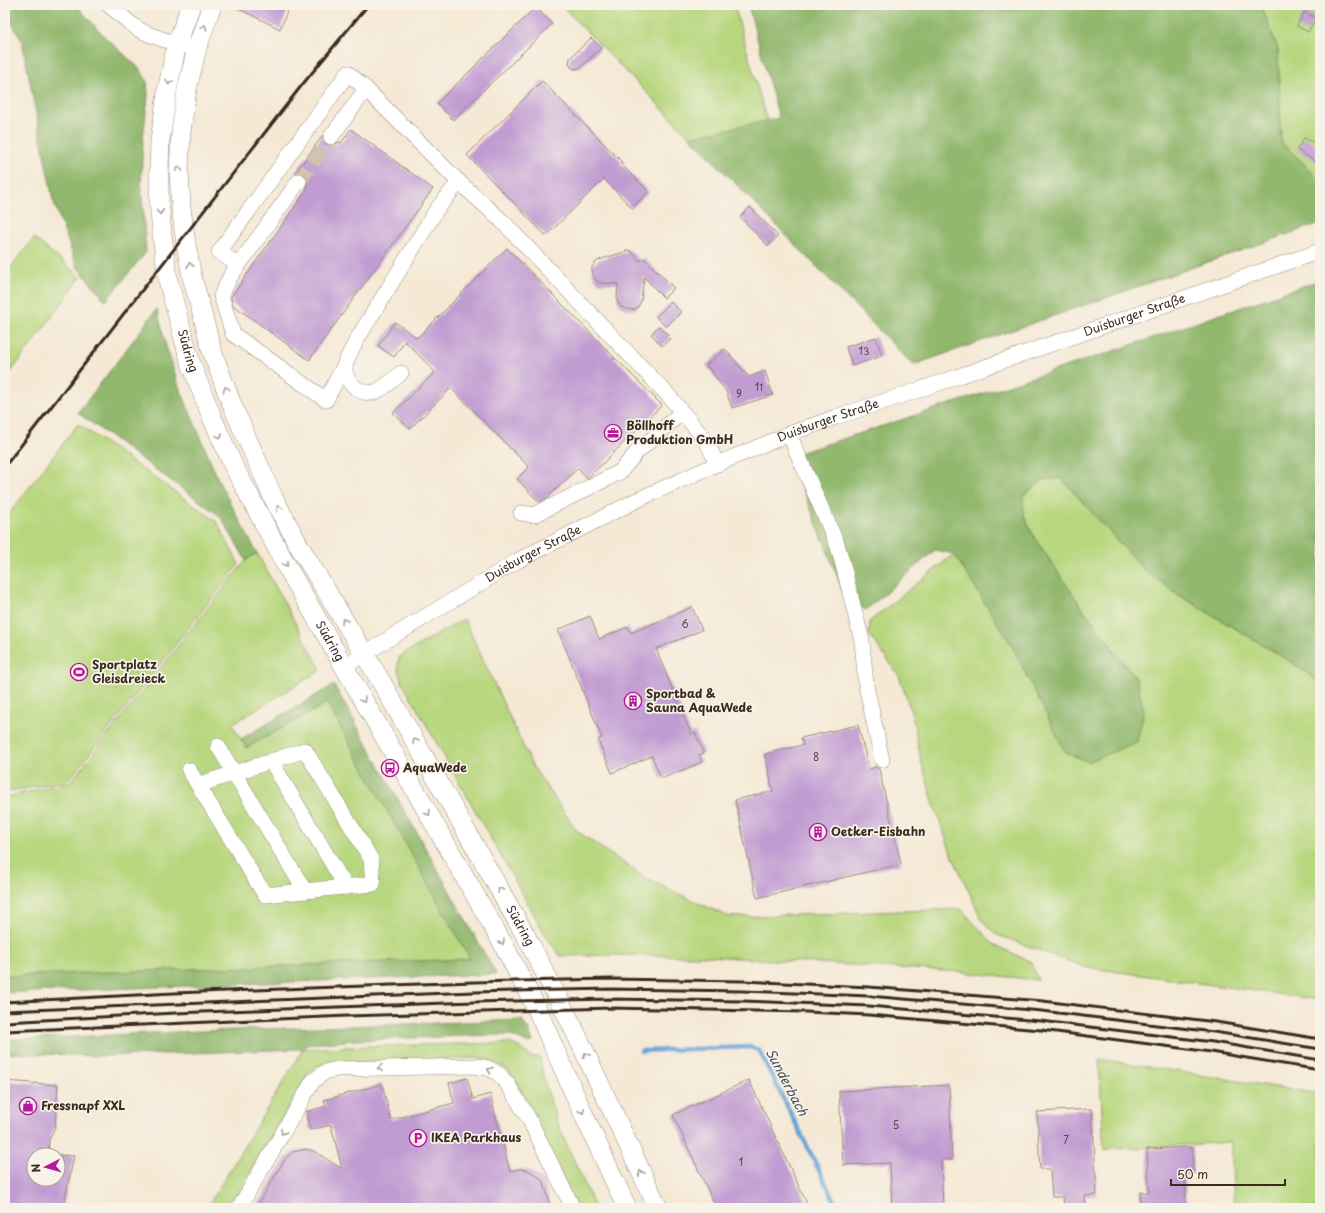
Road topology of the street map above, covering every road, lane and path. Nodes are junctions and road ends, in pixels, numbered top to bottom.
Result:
1 (109, 5) edge
2 (191, 5) edge
3 (212, 5) edge
4 (177, 44) junction
5 (197, 48) junction
6 (366, 89) junction
7 (332, 137) tunnel mouth
8 (299, 181) tunnel mouth
9 (460, 182) junction
10 (1320, 250) edge
11 (238, 265) junction
12 (347, 360) junction
13 (401, 373) dead end
14 (682, 412) junction
15 (789, 434) junction
16 (717, 464) junction
17 (520, 513) dead end
18 (364, 654) junction
19 (344, 666) junction
20 (218, 746) dead end
21 (271, 760) junction
22 (882, 760) dead end
23 (189, 770) dead end
24 (234, 773) junction
25 (198, 784) junction
26 (346, 887) junction
27 (305, 891) junction
28 (515, 1098) junction
29 (597, 1144) junction
30 (239, 1208) edge
31 (562, 1208) edge
32 (573, 1208) edge
33 (620, 1208) edge
34 (627, 1208) edge
35 (658, 1208) edge

1 - 4 street
2 - 4 main road, Südring
5 -> 3 main road, Südring
4 - 5 street
4 -> 19 main road, Südring
18 -> 5 main road, Südring
6 - 7 street
6 - 9 street
6 - 11 street
8 - 11 street
9 - 12 street
9 - 14 street
10 - 15 street, Duisburger Straße
11 - 12 street
12 - 13 street
14 - 16 street
14 - 17 street
15 - 16 street, Duisburger Straße
15 - 22 street
16 - 18 street, Duisburger Straße
18 - 19 street, Südring
35 -> 18 main road, Südring
19 -> 29 main road, Südring
20 - 24 street
21 - 24 street
21 - 26 street
21 - 26 street
23 - 25 street
24 - 25 street
24 - 27 street
25 - 27 street
26 - 27 street
28 -> 30 street
28 - 31 street
28 - 32 street
29 - 33 street
29 - 34 main road, Südring

